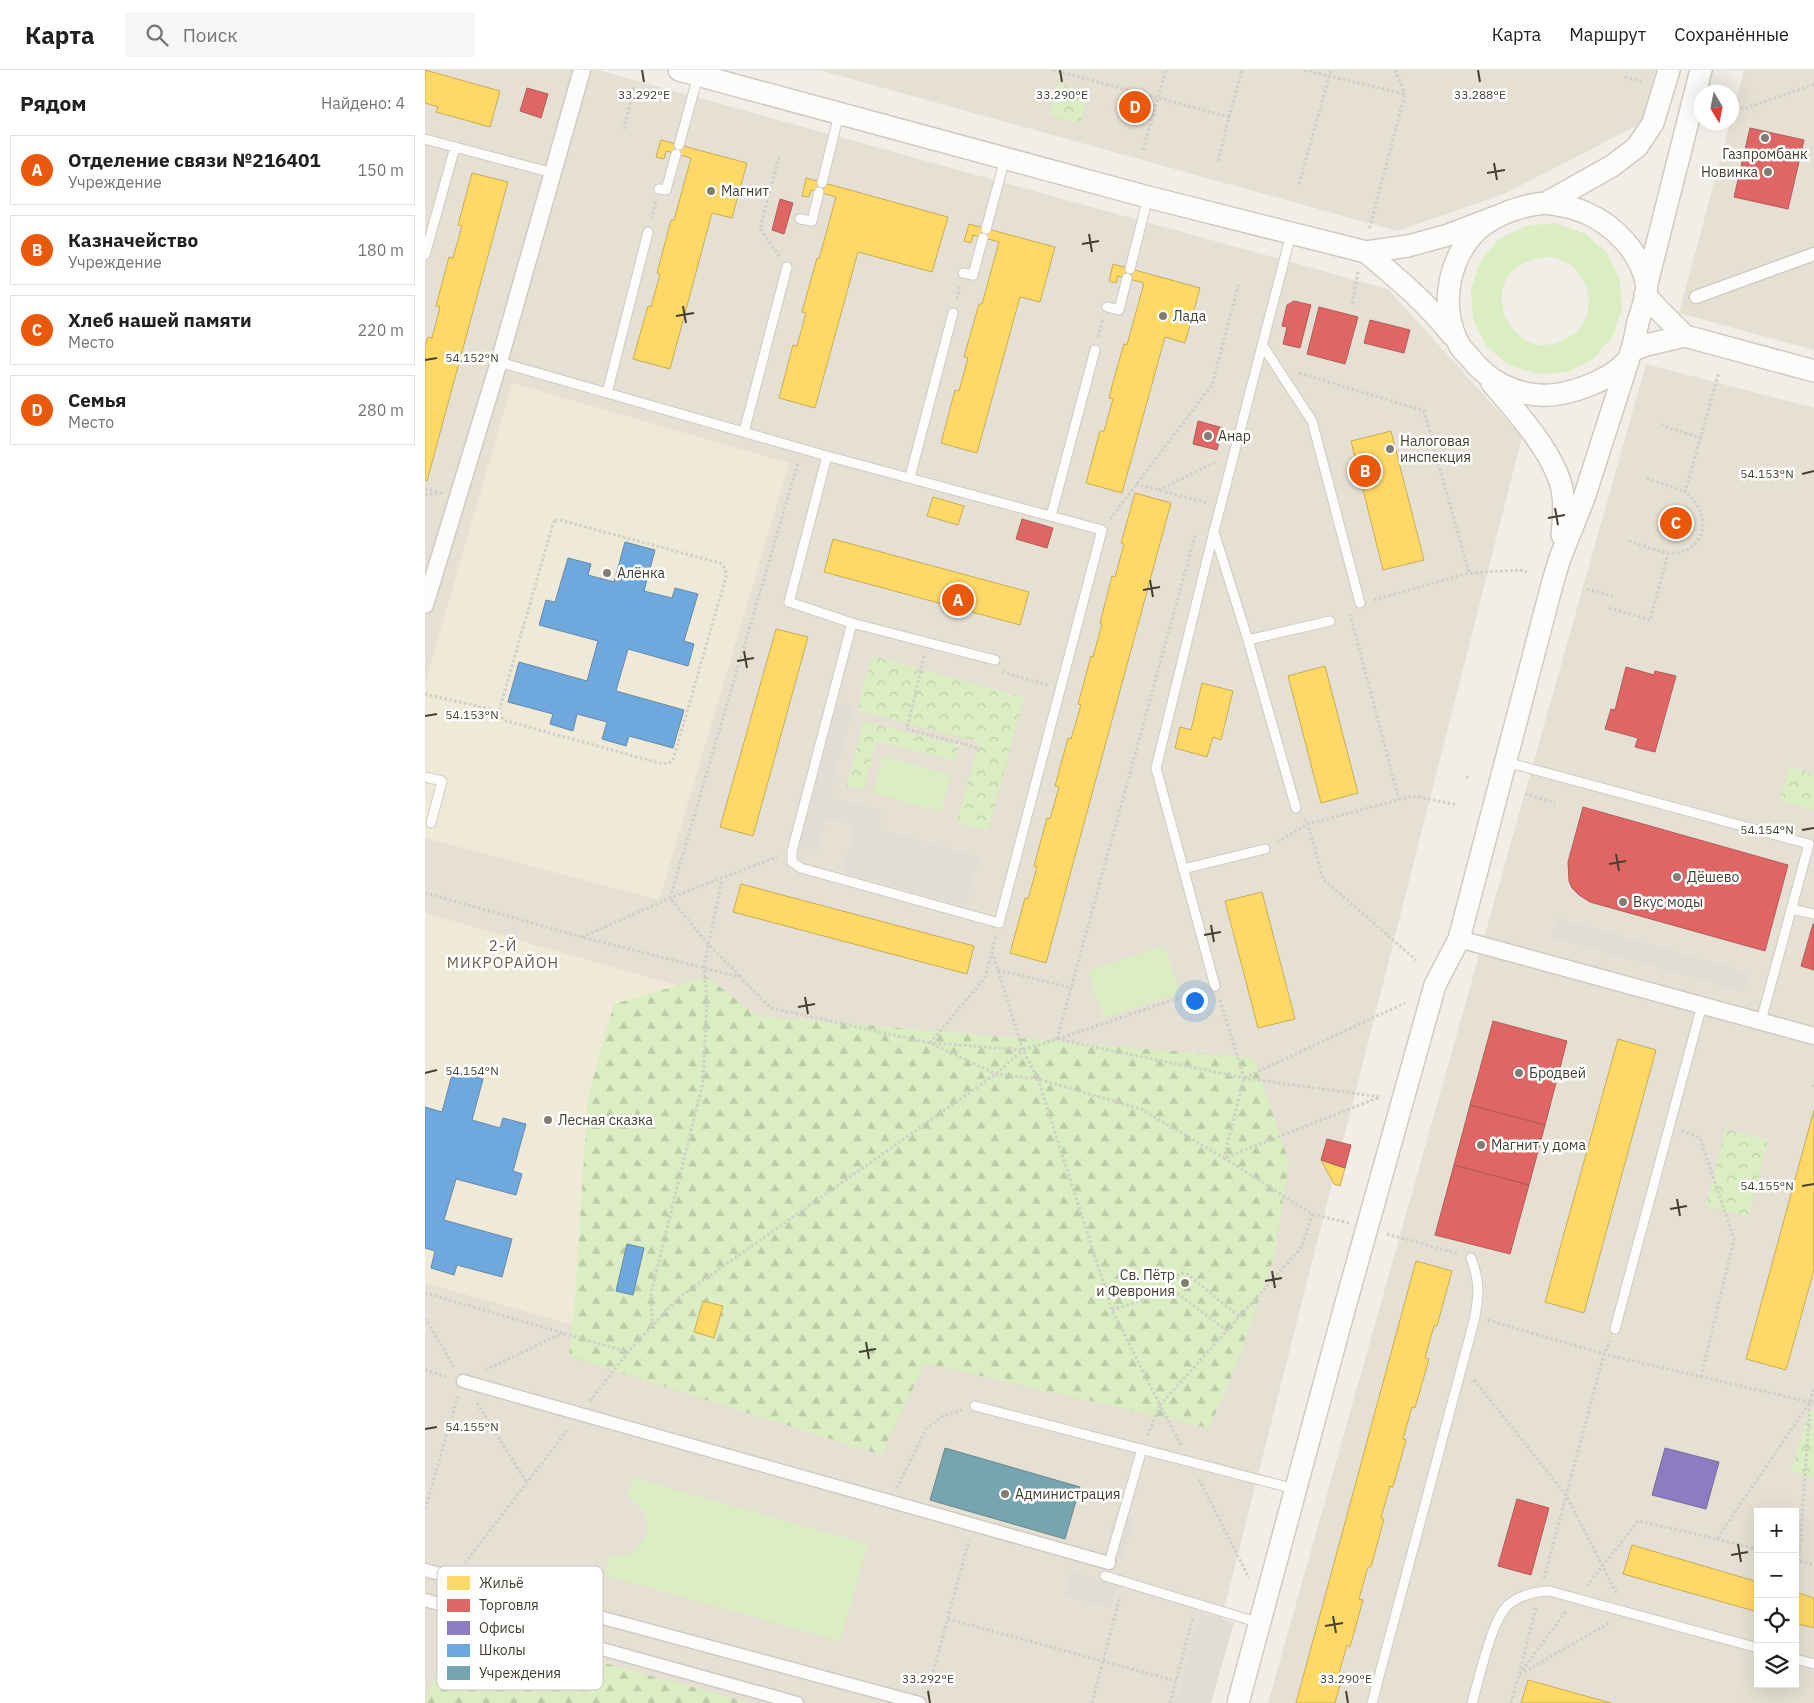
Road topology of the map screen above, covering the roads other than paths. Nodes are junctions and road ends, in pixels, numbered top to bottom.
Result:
1 (582, 70) edge
2 (1669, 70) edge
3 (1701, 70) edge
4 (689, 73) edge
5 (839, 114) junction
6 (425, 139) edge
7 (679, 144) dead end
8 (455, 147) junction
9 (676, 154) dead end
10 (1005, 159) junction
11 (553, 173) junction
12 (822, 183) dead end
13 (659, 189) road end
14 (819, 192) dead end
15 (1148, 197) junction
16 (1546, 203) junction
17 (1498, 216) junction
18 (800, 219) dead end
19 (648, 232) road end
20 (1291, 234) junction
21 (1814, 254) edge
22 (425, 255) edge
23 (1363, 259) junction
24 (787, 267) road end
25 (963, 273) road end
26 (1646, 289) junction
27 (1696, 297) dead end
28 (1107, 307) road end
29 (953, 313) road end
30 (1685, 336) junction
31 (1263, 346) junction
32 (1460, 346) junction
33 (1095, 350) road end
34 (1629, 356) junction
35 (499, 362) junction
36 (1481, 372) junction
37 (1814, 372) edge
38 (607, 393) junction
39 (744, 432) junction
40 (827, 456) junction
41 (910, 477) junction
42 (1051, 516) junction
43 (1214, 531) junction
44 (1560, 558) junction
45 (1360, 604) road end
46 (425, 605) edge
47 (1330, 621) dead end
48 (852, 623) junction
49 (1248, 640) junction
50 (995, 660) road end
51 (1506, 762) junction
52 (425, 777) edge
53 (1296, 808) road end
54 (431, 823) dead end
55 (1265, 849) road end
56 (1183, 869) junction
57 (1791, 908) junction
58 (1814, 914) edge
59 (1459, 939) junction
60 (1215, 986) road end
61 (1702, 1006) junction
62 (1761, 1021) junction
63 (1814, 1036) edge
64 (1471, 1258) road end
65 (1615, 1328) road end
66 (463, 1381) road end
67 (975, 1406) road end
68 (1142, 1449) junction
69 (1295, 1489) junction
70 (1109, 1563) joint
71 (1105, 1576) dead end
72 (1262, 1615) junction
73 (603, 1616) edge
74 (1754, 1647) edge
75 (603, 1649) edge
76 (1799, 1660) edge
77 (1814, 1664) edge
78 (923, 1698) edge
79 (797, 1703) edge
80 (1238, 1703) edge
81 (1372, 1703) edge
82 (1472, 1703) edge

1 - 11 street
2 - 16 street
3 - 26 street
4 - 5 street
4 - 7 lane
5 - 10 street
5 - 12 lane
6 - 8 lane
8 - 11 lane
8 - 22 lane
9 - 13 lane
10 - 15 street
10 - 25 lane
11 - 35 street
14 - 18 lane
15 - 20 street
15 - 28 lane
16 - 17 street
16 - 26 street
17 - 23 street
17 - 32 street
19 - 38 lane
20 - 23 street
20 - 31 lane
21 - 27 street
23 - 32 street
24 - 39 lane
26 - 30 street
26 - 34 street
29 - 41 lane
30 - 34 street
30 - 37 street
31 - 43 lane
31 - 45 lane
32 - 36 street
33 - 42 lane
34 - 36 street
34 - 44 street
35 - 38 lane
35 - 46 street
36 - 44 street
38 - 39 lane
39 - 40 lane
40 - 41 lane
40 - 48 lane
41 - 42 lane
42 - 48 lane
43 - 49 lane
43 - 56 lane
44 - 51 street
47 - 49 lane
48 - 50 lane
49 - 53 lane
51 - 57 lane
51 - 59 street
52 - 54 lane
55 - 56 lane
56 - 60 lane
57 - 58 lane
57 - 62 lane
59 - 61 street
59 - 69 street
61 - 62 street
61 - 65 lane
62 - 63 street
64 - 81 lane
66 - 70 street
67 - 68 lane
68 - 69 lane
68 - 70 lane
69 - 72 street
71 - 72 lane
72 - 80 street
73 - 78 street
74 - 82 lane
75 - 79 street
76 - 77 lane

